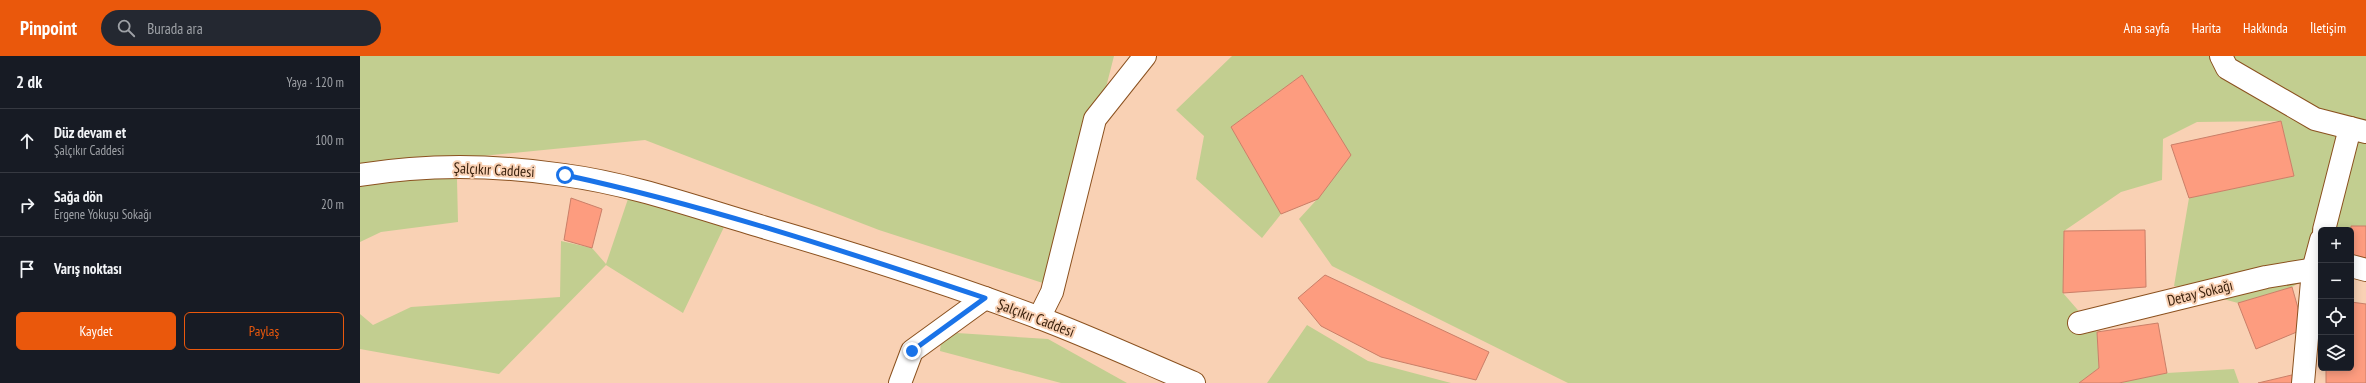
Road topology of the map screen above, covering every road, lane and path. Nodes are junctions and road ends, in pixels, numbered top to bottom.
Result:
1 (1145, 56) edge
2 (2221, 56) edge
3 (2358, 130) edge
4 (360, 176) edge
5 (2325, 227) edge
6 (2354, 267) edge
7 (2317, 269) edge
8 (2366, 270) edge
9 (985, 298) junction
10 (1039, 318) junction
11 (2079, 323) dead end
12 (900, 383) edge
13 (1194, 383) edge
14 (2304, 383) edge

1 - 10 street
2 - 3 street
3 - 5 street
4 - 9 street, Şalçıkır Caddesi
6 - 8 street
7 - 11 street, Detay Sokağı
7 - 14 street
9 - 10 street, Şalçıkır Caddesi
9 - 12 street
10 - 13 street, Şalçıkır Caddesi

